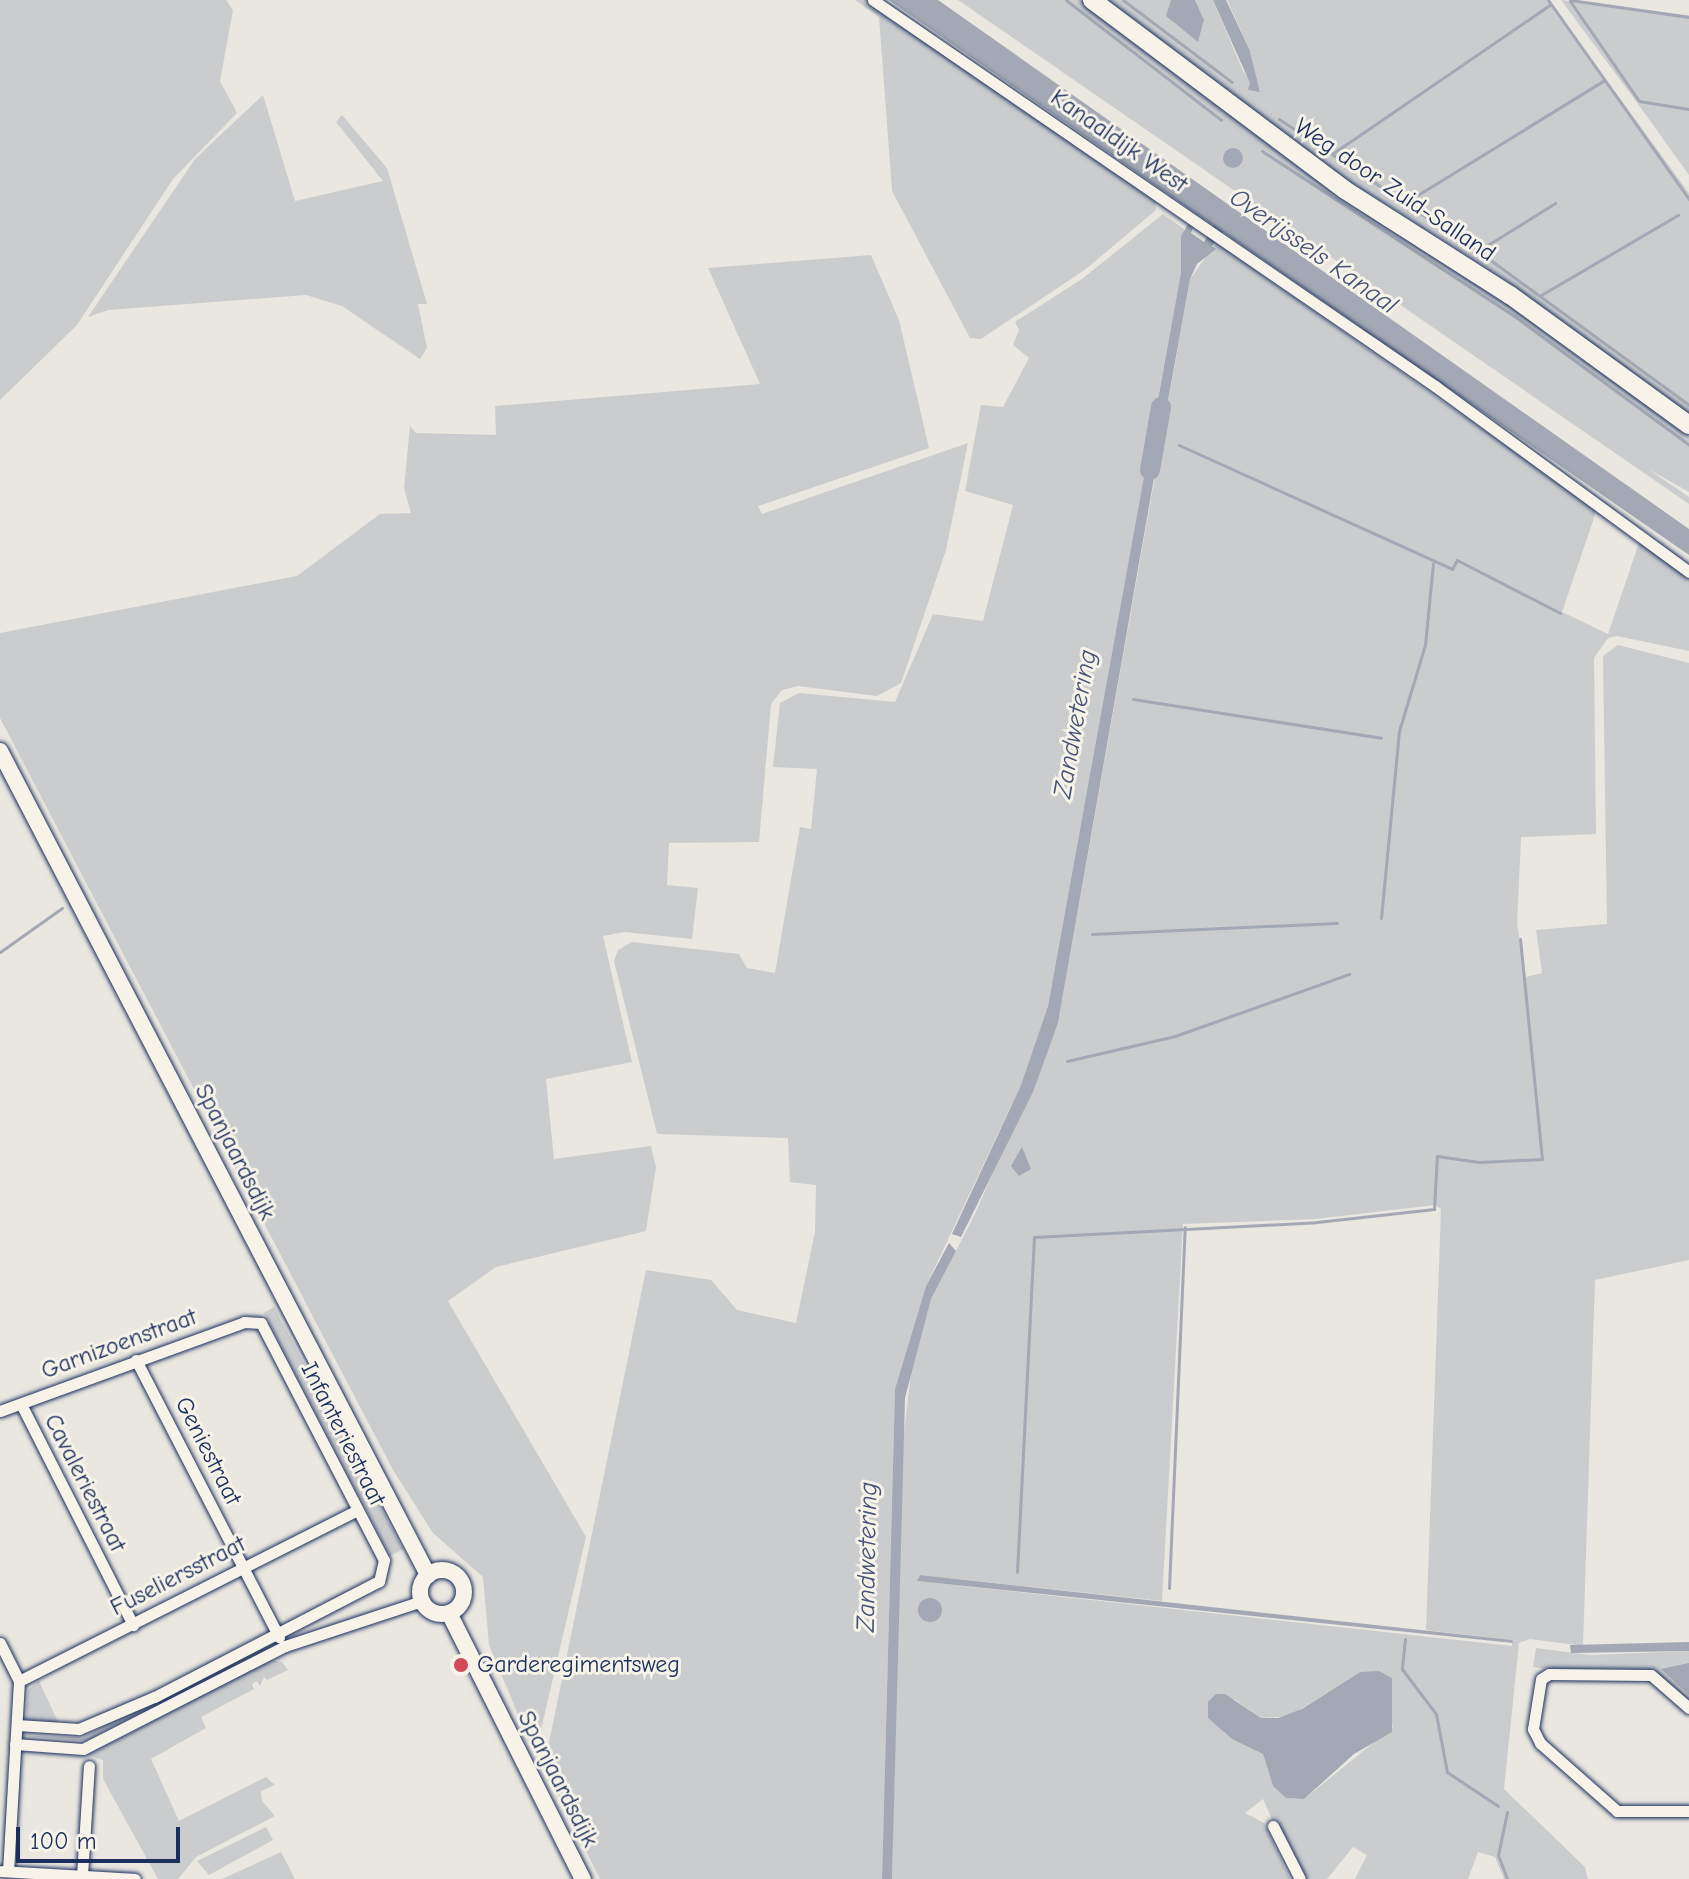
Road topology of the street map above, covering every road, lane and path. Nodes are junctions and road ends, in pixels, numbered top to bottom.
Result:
1 (873, 0) edge
2 (1092, 0) edge
3 (1684, 422) edge
4 (1689, 572) edge
5 (0, 751) edge
6 (254, 1320) joint
7 (136, 1360) junction
8 (21, 1404) junction
9 (0, 1411) edge
10 (357, 1510) junction
11 (244, 1568) junction
12 (428, 1575) junction
13 (422, 1601) junction
14 (449, 1613) junction
15 (133, 1625) junction
16 (275, 1632) junction
17 (0, 1643) edge
18 (285, 1646) junction
19 (19, 1681) junction
20 (1689, 1708) edge
21 (17, 1725) junction
22 (15, 1744) junction
23 (89, 1766) dead end
24 (1689, 1811) edge
25 (1273, 1826) dead end
26 (4, 1871) edge
27 (82, 1876) junction
28 (135, 1879) edge
29 (583, 1879) edge
30 (1300, 1879) edge

1 - 4 street, Kanaaldijk West
2 - 3 main road, Weg door Zuid-Salland
5 - 12 street, Spanjaardsdijk
6 - 7 street, Garnizoenstraat
6 - 10 street, Infanteriestraat
7 - 8 street, Garnizoenstraat
7 - 11 street, Geniestraat
8 - 9 street, Garnizoenstraat
8 - 15 street, Cavaleriestraat
10 - 11 street, Fuseliersstraat
10 - 16 street, Infanteriestraat
11 - 15 street, Fuseliersstraat
11 - 16 street, Geniestraat
12 - 13 street
12 - 14 street
13 - 14 street
13 - 18 street
14 - 29 street, Spanjaardsdijk
15 - 19 street, Fuseliersstraat
16 - 18 street, Geniestraat
16 - 21 street
17 - 19 street
18 - 22 street
19 - 21 street
20 - 24 street
21 - 22 street
22 - 26 street
23 - 27 street
25 - 30 street
26 - 27 street
27 - 28 street

